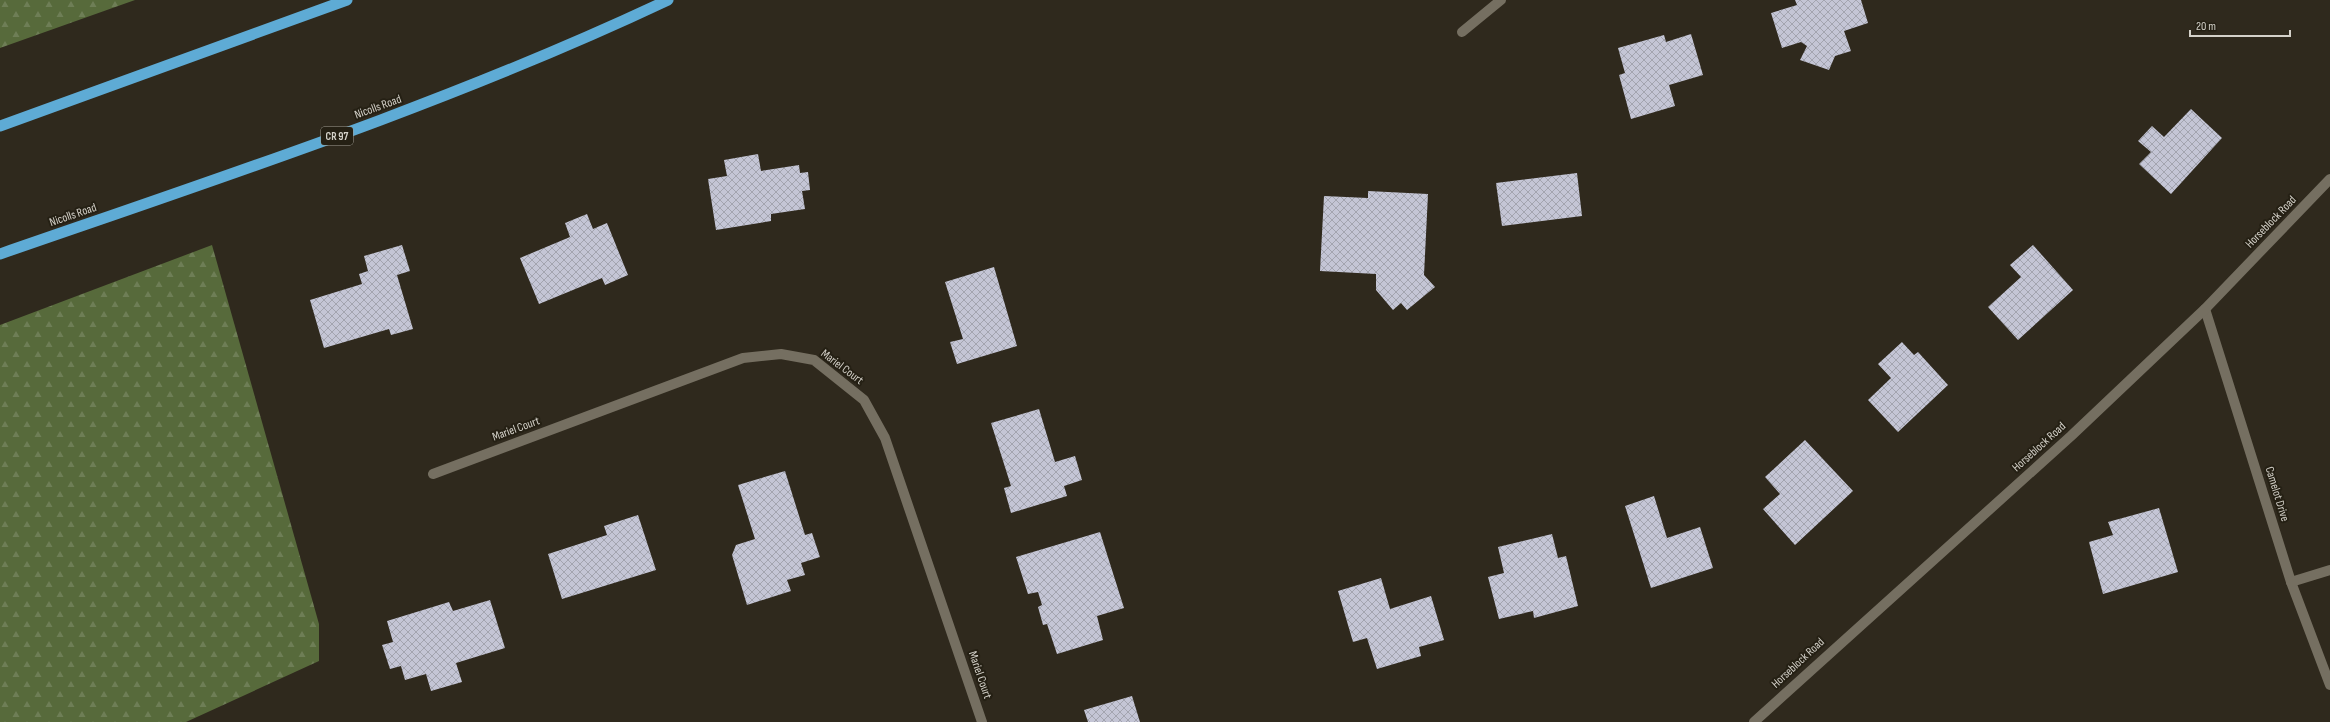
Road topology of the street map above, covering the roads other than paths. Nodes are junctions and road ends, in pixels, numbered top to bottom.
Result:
1 (347, 0) edge
2 (668, 0) edge
3 (1502, 0) edge
4 (1462, 32) dead end
5 (0, 126) edge
6 (2330, 179) edge
7 (0, 254) edge
8 (2205, 309) junction
9 (433, 474) dead end
10 (2330, 570) edge
11 (2291, 582) junction
12 (2330, 685) edge
13 (982, 722) edge
14 (1754, 722) edge

1 - 5 highway
2 - 7 highway, Nicolls Road / CR 97
3 - 4 street
6 - 8 street, Horseblock Road
8 - 11 street, Camelot Drive
8 - 14 street, Horseblock Road
9 - 13 street, Mariel Court
10 - 11 street
11 - 12 street, Camelot Drive

